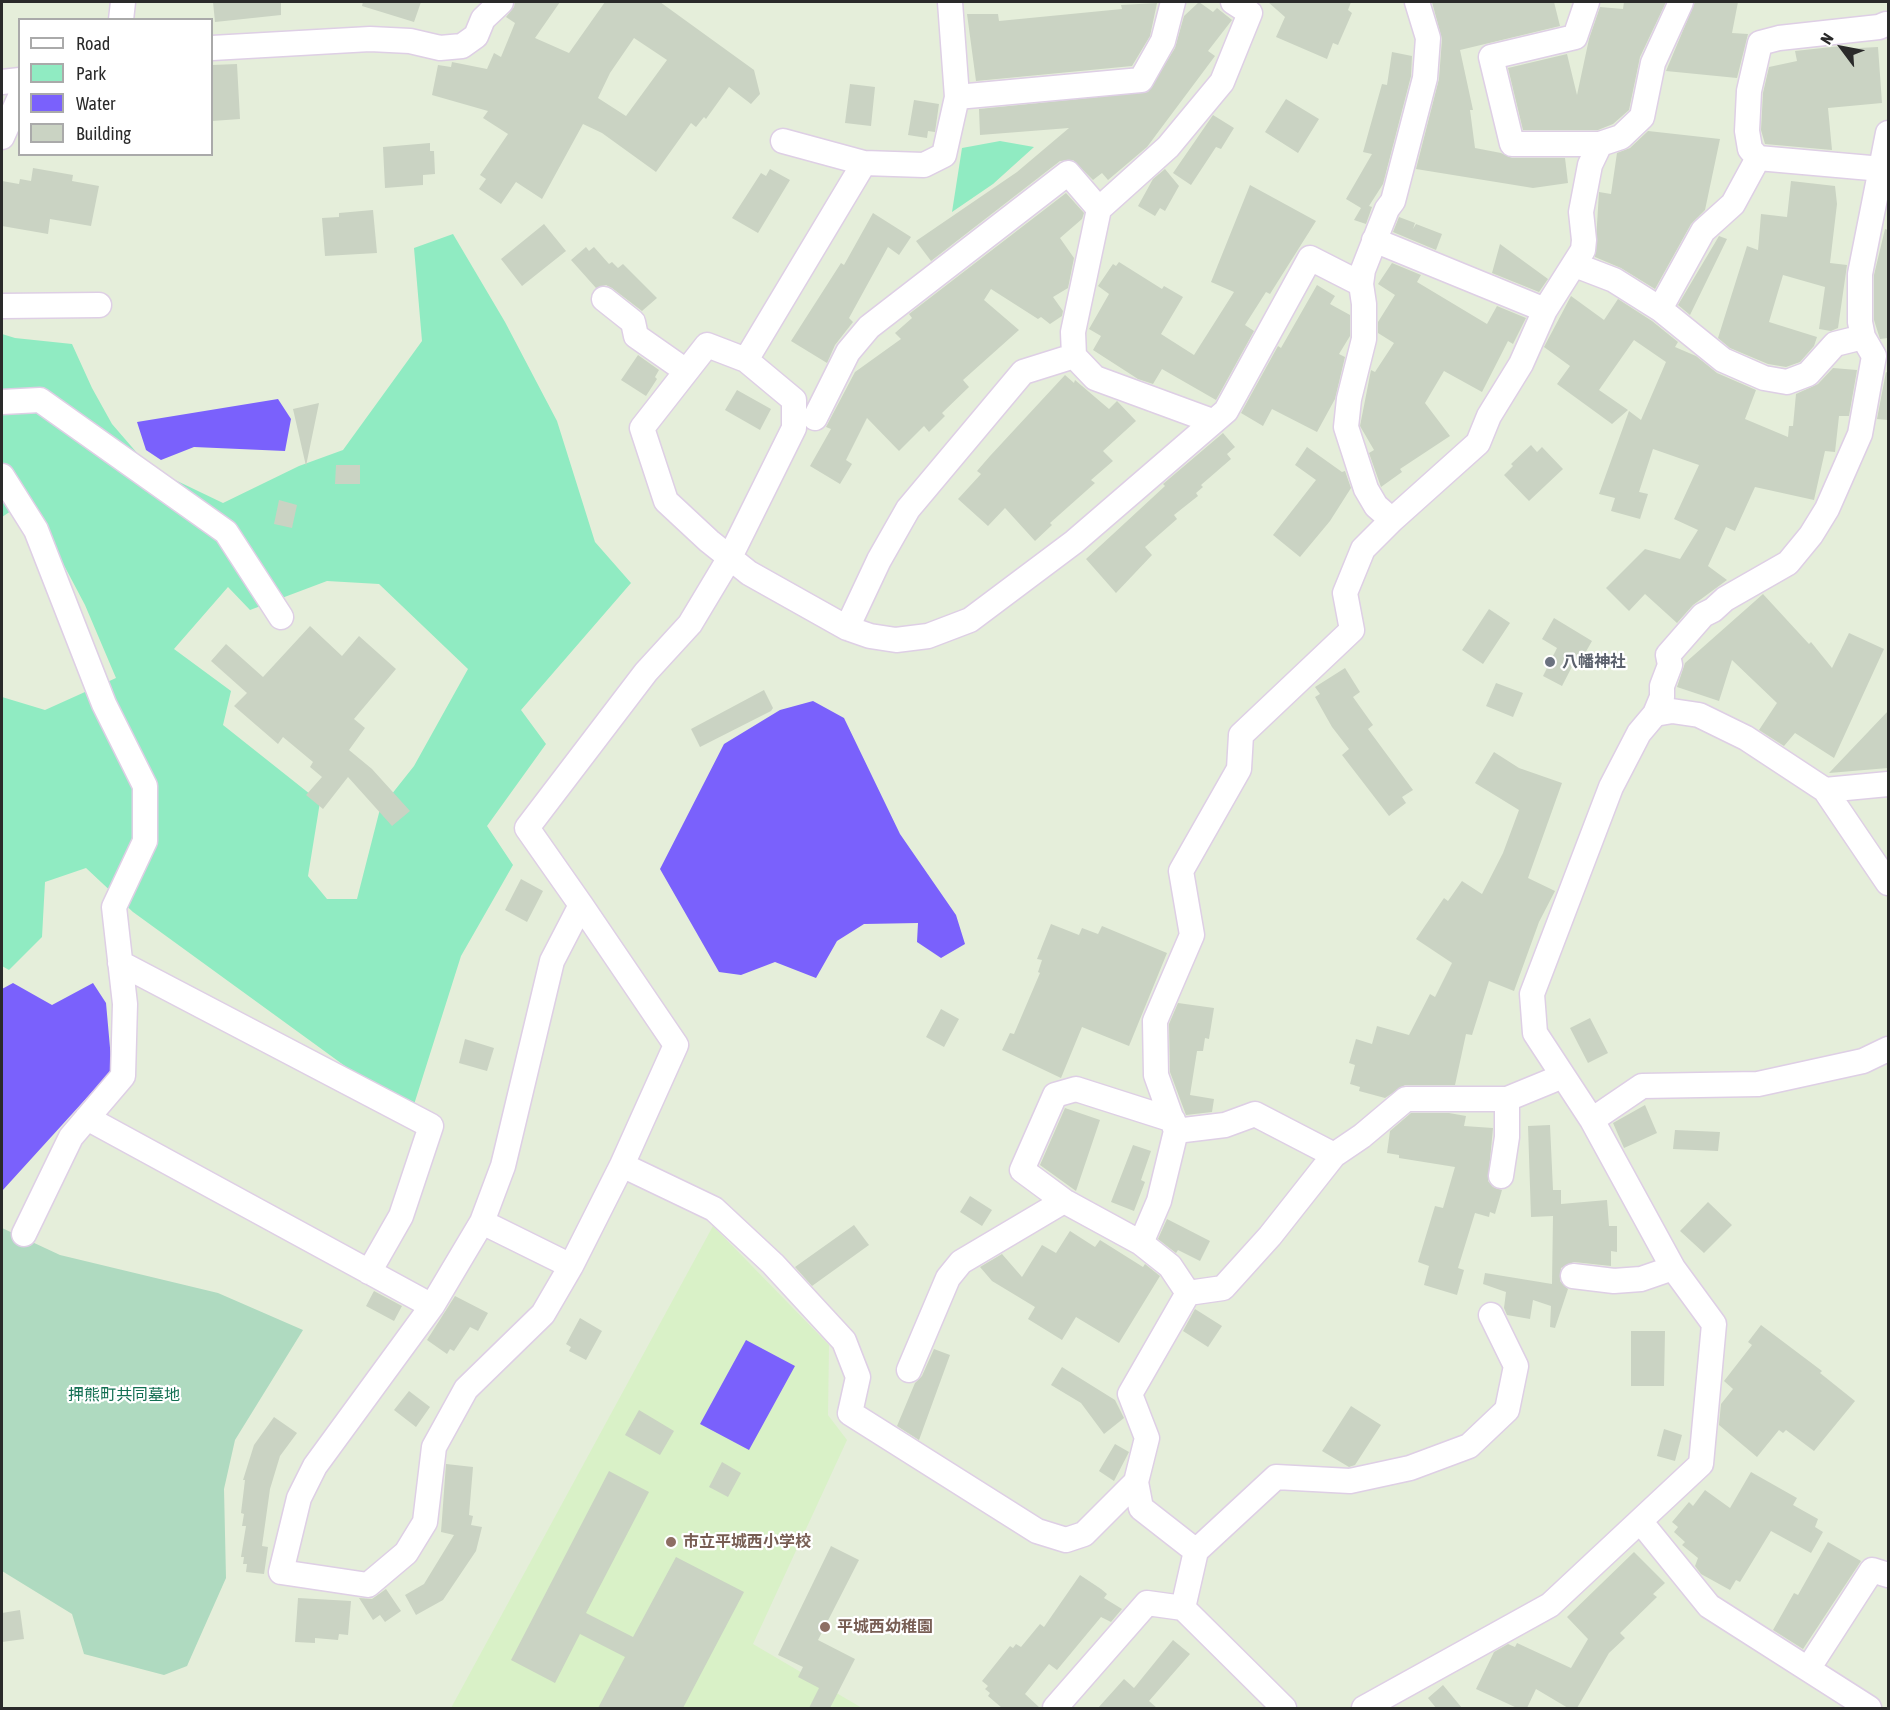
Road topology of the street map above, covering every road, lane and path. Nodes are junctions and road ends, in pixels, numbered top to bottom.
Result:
1 (123, 2) edge
2 (501, 2) edge
3 (950, 2) edge
4 (1173, 2) edge
5 (1233, 2) edge
6 (1417, 2) edge
7 (1587, 2) edge
8 (1681, 2) edge
9 (480, 10) edge
10 (121, 18) edge
11 (1888, 28) edge
12 (213, 48) edge
13 (18, 80) edge
14 (2, 82) edge
15 (957, 97) junction
16 (18, 101) edge
17 (1888, 133) edge
18 (2, 137) edge
19 (783, 141) dead end
20 (1600, 144) junction
21 (1758, 158) junction
22 (864, 163) junction
23 (1882, 168) junction
24 (1882, 205) edge
25 (1099, 209) junction
26 (1374, 240) junction
27 (1575, 265) junction
28 (1361, 284) junction
29 (604, 299) dead end
30 (99, 305) dead end
31 (2, 306) edge
32 (1660, 309) junction
33 (1545, 310) junction
34 (1875, 349) edge
35 (1074, 356) junction
36 (746, 360) junction
37 (686, 371) junction
38 (2, 402) edge
39 (815, 418) dead end
40 (1212, 421) junction
41 (2, 476) edge
42 (1392, 520) junction
43 (729, 559) junction
44 (281, 617) dead end
45 (847, 628) junction
46 (1655, 714) junction
47 (1888, 784) edge
48 (1825, 790) junction
49 (1888, 883) edge
50 (581, 905) junction
51 (120, 963) junction
52 (1888, 1049) edge
53 (1563, 1076) junction
54 (1507, 1099) junction
55 (87, 1118) junction
56 (1592, 1120) junction
57 (1174, 1126) junction
58 (1334, 1155) junction
59 (622, 1165) junction
60 (1501, 1176) dead end
61 (1064, 1201) junction
62 (482, 1222) junction
63 (24, 1234) dead end
64 (1141, 1243) junction
65 (572, 1266) junction
66 (1673, 1268) junction
67 (369, 1272) junction
68 (1573, 1276) dead end
69 (1188, 1293) junction
70 (432, 1306) junction
71 (1491, 1315) dead end
72 (909, 1370) dead end
73 (1136, 1482) junction
74 (1640, 1521) junction
75 (1196, 1551) junction
76 (1888, 1575) edge
77 (1183, 1608) junction
78 (1808, 1669) junction
79 (1055, 1708) edge
80 (1284, 1708) edge
81 (1364, 1708) edge
82 (1869, 1708) edge

1 - 10 street
2 - 9 street
3 - 15 street
4 - 15 street
5 - 25 street
6 - 26 street
7 - 20 street
8 - 20 street
9 - 12 street
11 - 21 street
13 - 14 street
15 - 22 street
16 - 18 street
17 - 23 street
19 - 22 street
20 - 27 street
21 - 23 street
21 - 32 street
22 - 36 street
23 - 24 street
24 - 34 street
25 - 35 street
25 - 39 street
26 - 28 street
26 - 33 street
27 - 32 street
27 - 33 street
28 - 40 street
28 - 42 street
29 - 37 street
30 - 31 street
32 - 34 street
33 - 42 street
34 - 46 street
35 - 40 street
35 - 45 street
36 - 37 street
36 - 43 street
37 - 43 street
38 - 44 street
40 - 45 street
41 - 51 street
42 - 57 street
43 - 45 street
43 - 50 street
46 - 48 street
46 - 53 street
47 - 48 street
48 - 49 street
50 - 59 street
50 - 62 street
51 - 55 street
51 - 67 street
52 - 56 street
53 - 54 street
53 - 56 street
54 - 58 street
54 - 60 street
55 - 63 street
55 - 67 street
56 - 66 street
57 - 58 street
57 - 61 street
57 - 64 street
58 - 69 street
59 - 65 street
59 - 73 street
61 - 64 street
61 - 72 street
62 - 65 street
62 - 70 street
64 - 69 street
65 - 70 street
66 - 68 street
66 - 74 street
67 - 70 street
69 - 73 street
71 - 75 street
73 - 75 street
74 - 78 street
74 - 81 street
75 - 77 street
76 - 78 street
77 - 79 street
77 - 80 street
78 - 82 street

